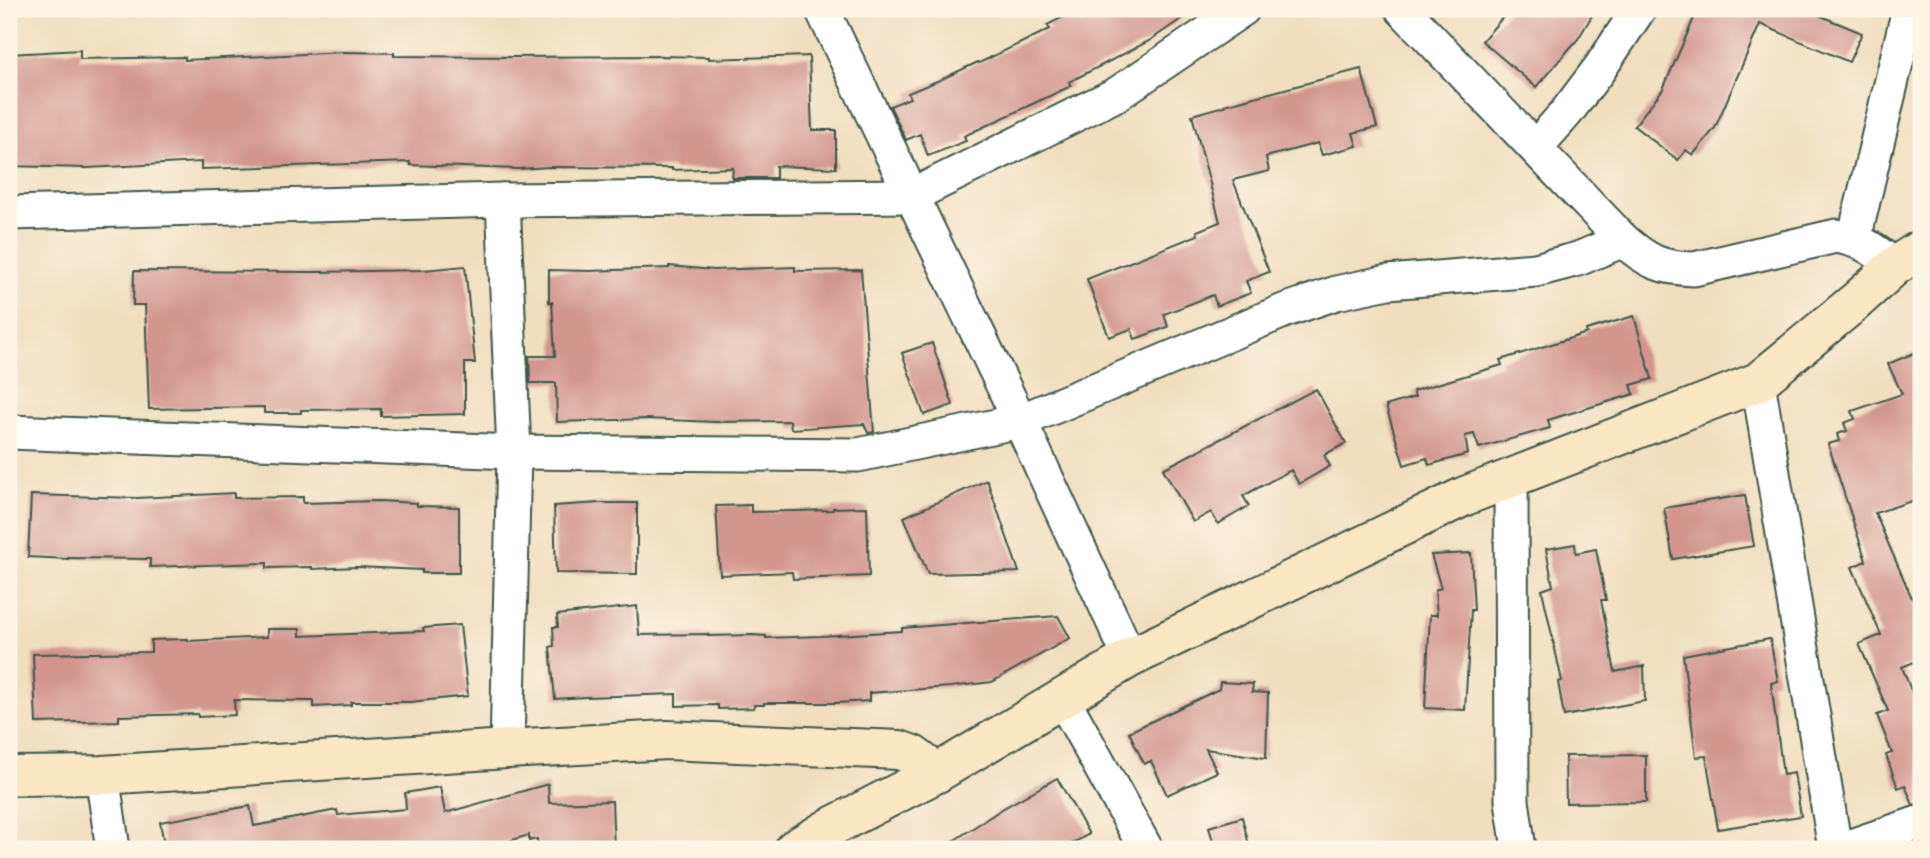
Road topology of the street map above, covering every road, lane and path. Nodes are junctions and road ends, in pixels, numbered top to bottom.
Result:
1 (821, 9) edge
2 (1243, 9) edge
3 (1402, 9) edge
4 (1639, 9) edge
5 (1909, 9) edge
6 (1536, 147) junction
7 (911, 196) junction
8 (503, 200) junction
9 (9, 212) edge
10 (1854, 239) junction
11 (1623, 240) junction
12 (1908, 258) edge
13 (1758, 382) junction
14 (1020, 421) junction
15 (9, 432) edge
16 (514, 452) junction
17 (1511, 479) junction
18 (1130, 658) junction
19 (1063, 699) junction
20 (507, 749) junction
21 (937, 773) junction
22 (102, 775) junction
23 (9, 776) edge
24 (1921, 822) edge
25 (832, 838) edge
26 (113, 849) edge
27 (794, 849) edge
28 (1146, 849) edge
29 (1519, 849) edge
30 (1836, 849) edge
31 (1842, 849) edge

1 - 7 street
2 - 7 street
3 - 6 street
4 - 6 street
5 - 10 street
6 - 11 street
7 - 8 street
7 - 14 street
8 - 9 street
8 - 16 street
10 - 11 street
10 - 12 street
11 - 14 street
12 - 13 street
13 - 17 street
13 - 30 street
14 - 16 street
14 - 18 street
15 - 16 street
16 - 20 street
17 - 18 street
17 - 29 street
18 - 19 street
19 - 21 street
19 - 28 street
20 - 21 street
20 - 22 street
21 - 25 street
22 - 23 street
22 - 26 street
24 - 31 street
25 - 27 street

